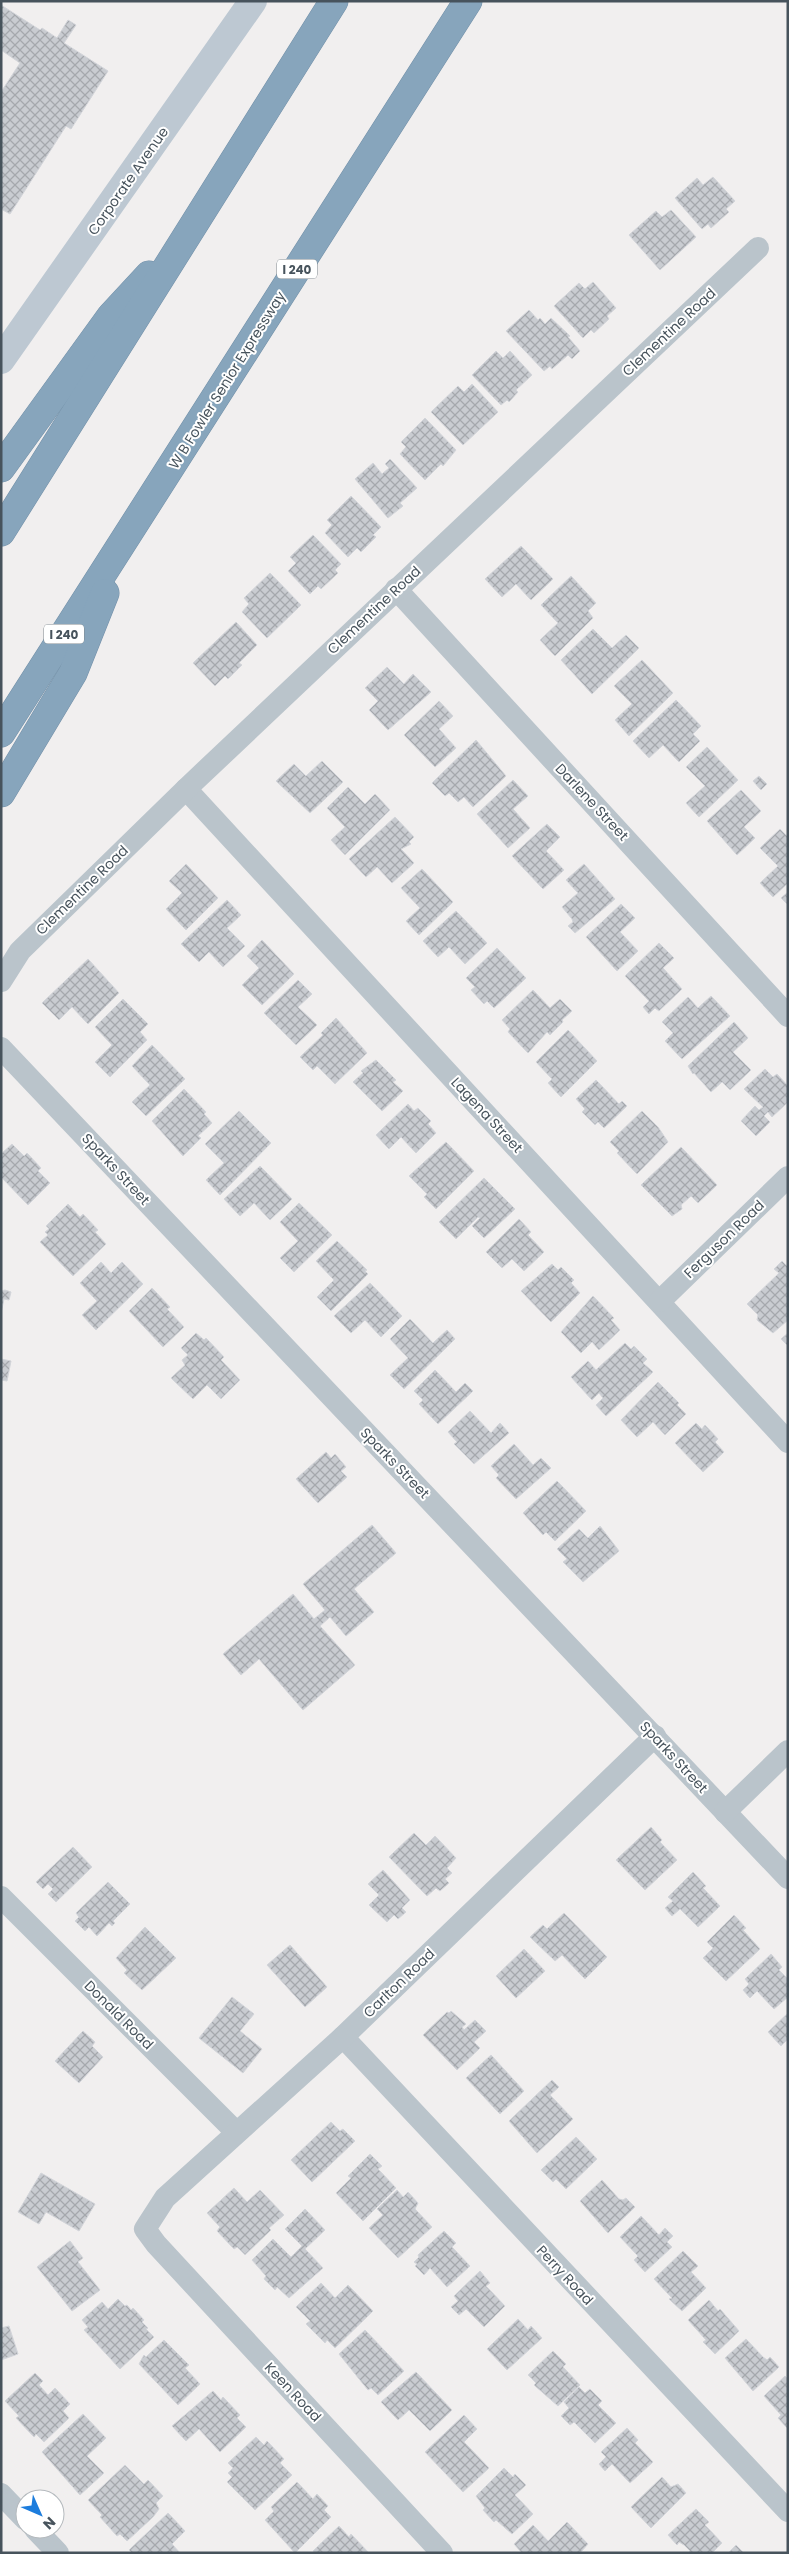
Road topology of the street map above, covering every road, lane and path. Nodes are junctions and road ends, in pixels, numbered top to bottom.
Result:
1 (252, 1) edge
2 (334, 1) edge
3 (468, 1) edge
4 (198, 220) junction
5 (758, 248) dead end
6 (1, 360) edge
7 (1, 468) edge
8 (1, 532) edge
9 (127, 536) junction
10 (396, 589) junction
11 (1, 733) edge
12 (186, 789) junction
13 (1, 793) edge
14 (1, 981) edge
15 (788, 1016) edge
16 (1, 1048) edge
17 (788, 1177) edge
18 (660, 1301) junction
19 (788, 1442) edge
20 (655, 1736) junction
21 (788, 1751) edge
22 (725, 1812) junction
23 (788, 1878) edge
24 (1, 1897) edge
25 (343, 2037) junction
26 (236, 2132) junction
27 (145, 2229) joint
28 (1, 2494) edge
29 (15, 2509) edge
30 (788, 2511) edge
31 (45, 2539) edge
32 (58, 2553) edge
33 (442, 2553) edge

1 - 6 street, Corporate Avenue
2 - 4 highway
3 - 9 highway, W B Fowler Senior Expressway / I 240
4 - 7 highway
4 - 8 highway
5 - 10 street, Clementine Road
9 - 11 highway, W B Fowler Senior Expressway / I 240
9 - 13 highway
10 - 12 street, Clementine Road
10 - 15 street, Darlene Street
12 - 14 street, Clementine Road
12 - 18 street, Lagena Street
16 - 20 street, Sparks Street
17 - 18 street, Ferguson Road
18 - 19 street, Lagena Street
20 - 22 street, Sparks Street
20 - 25 street, Carlton Road
21 - 22 street
22 - 23 street, Sparks Street
24 - 26 street, Donald Road
25 - 26 street, Carlton Road
25 - 30 street, Perry Road
26 - 27 street, Carlton Road
27 - 33 street, Keen Road
28 - 29 street
31 - 32 street

